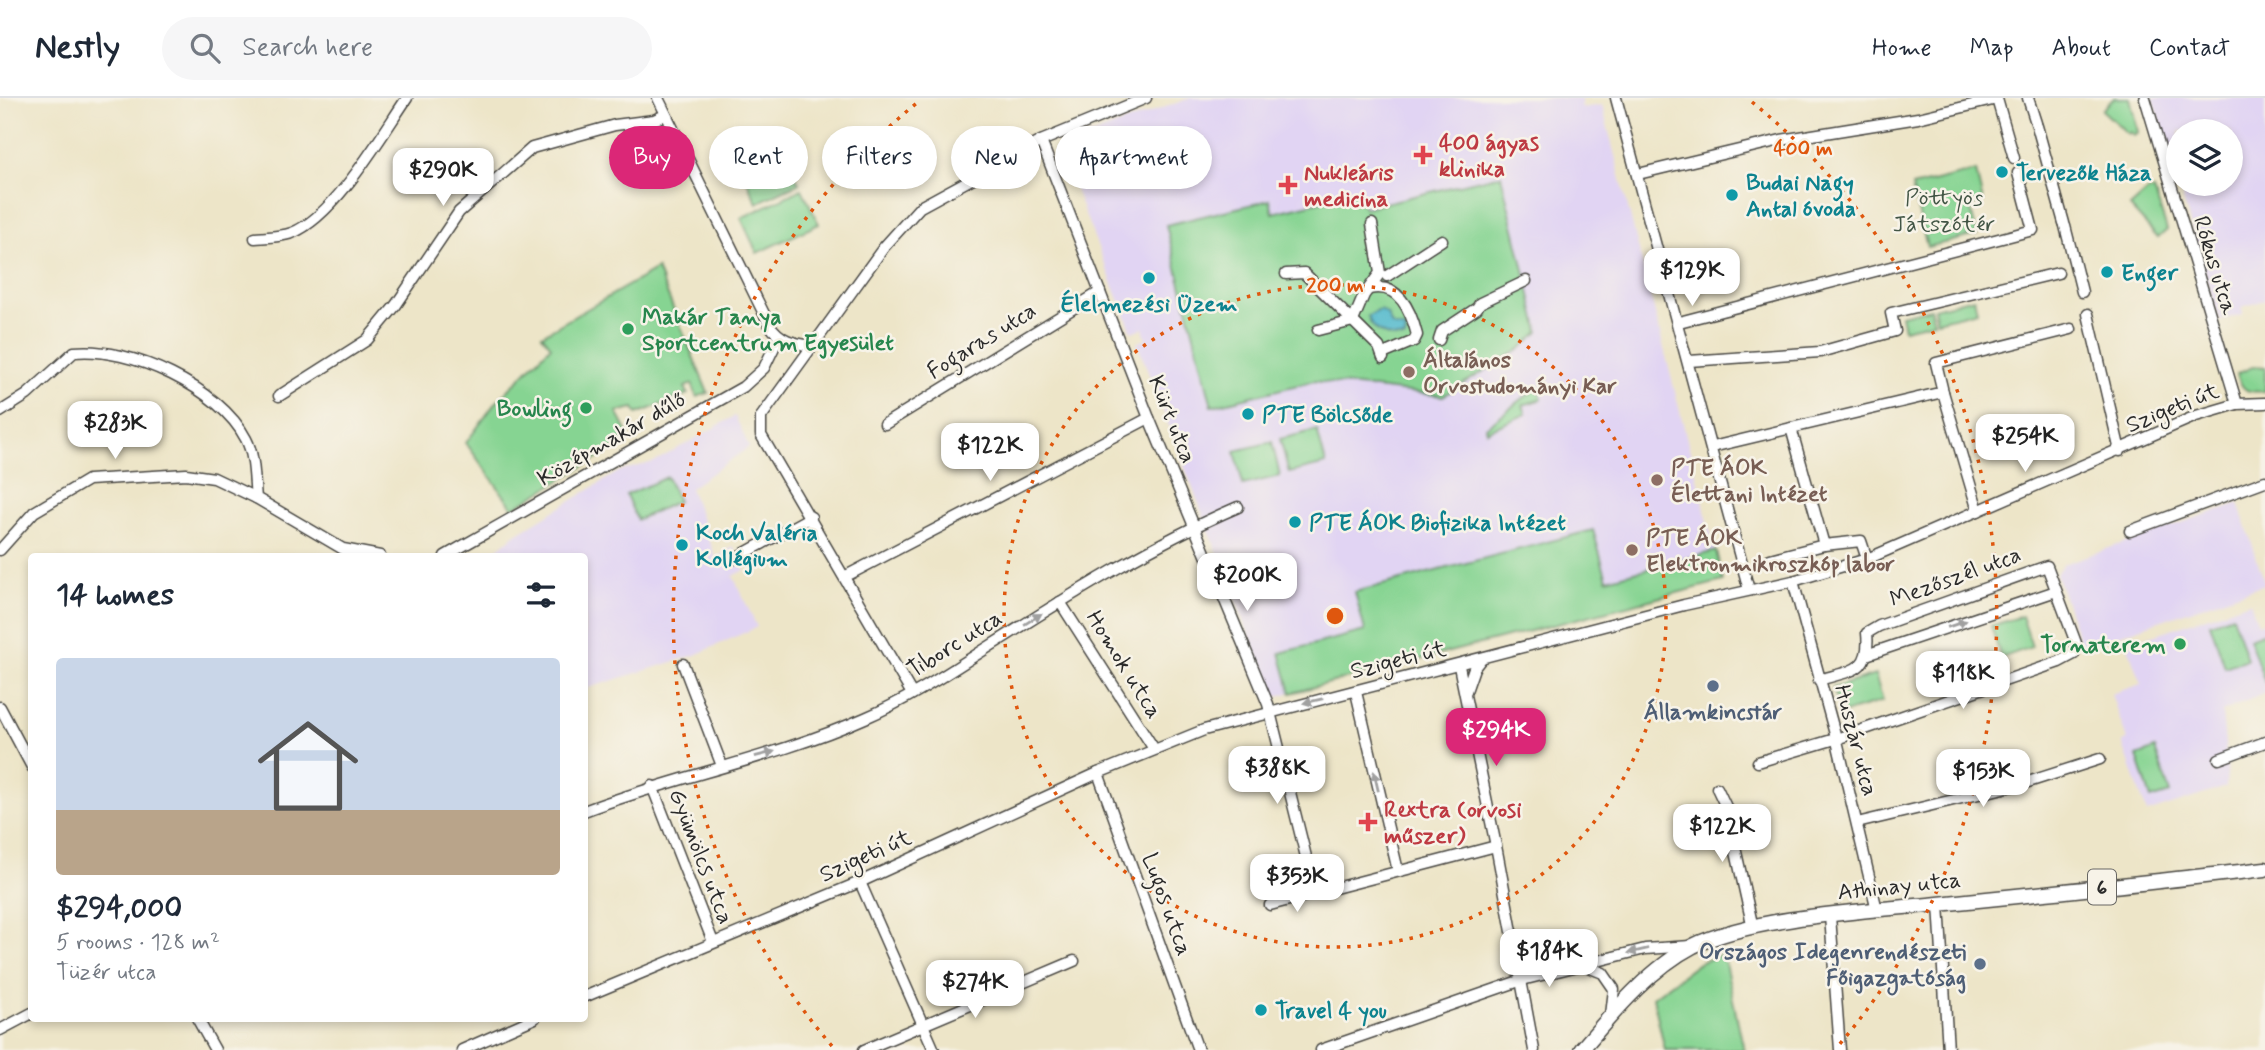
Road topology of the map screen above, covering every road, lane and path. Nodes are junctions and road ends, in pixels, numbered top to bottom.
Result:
1 (407, 98) edge
2 (658, 98) edge
3 (1146, 98) edge
4 (1616, 98) edge
5 (2028, 98) edge
6 (2145, 98) edge
7 (665, 115) junction
8 (1041, 141) joint
9 (2014, 158) dead end
10 (2018, 173) dead end
11 (1638, 174) junction
12 (953, 189) edge
13 (1372, 224) dead end
14 (255, 238) dead end
15 (1442, 240) dead end
16 (2058, 273) dead end
17 (1286, 274) dead end
18 (1384, 279) junction
19 (1527, 281) dead end
20 (1100, 292) junction
21 (1360, 305) junction
22 (1342, 310) junction
23 (1353, 321) junction
24 (1679, 322) junction
25 (2071, 329) dead end
26 (1318, 330) dead end
27 (779, 337) junction
28 (1416, 338) junction
29 (812, 346) junction
30 (1689, 361) junction
31 (1943, 392) junction
32 (279, 396) dead end
33 (2265, 403) edge
34 (2238, 404) junction
35 (0, 412) edge
36 (1149, 418) junction
37 (885, 424) dead end
38 (1791, 428) junction
39 (1712, 447) junction
40 (2120, 451) junction
41 (2265, 481) edge
42 (256, 498) junction
43 (1238, 507) dead end
44 (1978, 511) junction
45 (811, 517) junction
46 (1194, 526) junction
47 (2130, 531) dead end
48 (1824, 545) junction
49 (0, 550) edge
50 (364, 553) edge
51 (451, 553) edge
52 (734, 559) dead end
53 (1770, 559) dead end
54 (1867, 559) junction
55 (846, 576) junction
56 (1793, 581) junction
57 (1749, 590) junction
58 (2056, 591) junction
59 (1060, 602) junction
60 (1869, 653) junction
61 (1481, 659) junction
62 (683, 664) dead end
63 (1459, 666) junction
64 (1819, 680) junction
65 (1356, 692) junction
66 (912, 694) junction
67 (1465, 697) junction
68 (0, 707) edge
69 (1270, 711) junction
70 (1836, 738) junction
71 (2265, 742) edge
72 (1154, 749) junction
73 (2100, 759) dead end
74 (2219, 759) dead end
75 (28, 760) edge
76 (1758, 762) dead end
77 (722, 766) junction
78 (1098, 773) junction
79 (652, 786) junction
80 (1717, 788) dead end
81 (588, 810) edge
82 (1857, 823) junction
83 (1496, 846) junction
84 (2265, 870) edge
85 (1398, 871) junction
86 (860, 882) junction
87 (1315, 893) junction
88 (1939, 904) junction
89 (1270, 905) dead end
90 (1877, 910) junction
91 (1830, 916) junction
92 (1752, 928) junction
93 (713, 942) junction
94 (1694, 946) junction
95 (1074, 961) dead end
96 (1583, 965) junction
97 (1522, 980) junction
98 (588, 995) edge
99 (28, 1015) edge
100 (1611, 1018) junction
101 (199, 1022) edge
102 (526, 1022) edge
103 (924, 1024) junction
104 (0, 1030) edge
105 (215, 1050) edge
106 (462, 1050) edge
107 (863, 1050) edge
108 (934, 1050) edge
109 (1198, 1050) edge
110 (1321, 1050) edge
111 (1534, 1050) edge
112 (1581, 1050) edge
113 (1840, 1050) edge
114 (1948, 1050) edge

1 - 14 street
2 - 7 street
3 - 8 street
4 - 11 street
5 - 40 street
6 - 34 street, Rókus utca
7 - 27 street
7 - 32 street
8 - 20 street, Kürt utca
9 - 11 street
10 - 24 street
11 - 24 street
12 - 29 street
13 - 18 street
15 - 18 street
16 - 30 street
17 - 22 street
18 - 21 street
18 - 28 street
19 - 28 street
20 - 36 street, Kürt utca
20 - 37 street, Fogaras utca
21 - 22 street
21 - 23 street
22 - 23 street
23 - 26 street
23 - 28 street
24 - 30 street
25 - 31 street
27 - 29 street
27 - 51 street, Középmakár dűlő
29 - 45 street
30 - 39 street
31 - 38 street
31 - 44 street
33 - 34 street, Szigeti út
34 - 40 street, Szigeti út
35 - 42 street
36 - 46 street, Kürt utca
36 - 55 street
38 - 39 street
38 - 48 street
39 - 57 street
40 - 44 street, Szigeti út
41 - 47 street
42 - 49 street
42 - 50 street
43 - 46 street, Tiborc utca
44 - 54 street, Szigeti út
45 - 52 street
45 - 55 street
46 - 59 street, Tiborc utca
46 - 69 street, Kürt utca
48 - 53 street
48 - 54 street
54 - 56 street, Szigeti út
55 - 66 street
56 - 57 street, Szigeti út
56 - 64 street, Huszár utca
57 - 61 street, Szigeti út
60 -> 58 street
58 - 60 street, Mezőszél utca
58 - 70 street, Mezőszél utca
66 -> 59 street, Tiborc utca
59 - 72 street, Homok utca
60 - 64 street
61 - 63 street, Szigeti út
61 - 67 street
62 - 77 street
63 - 65 street, Szigeti út
63 - 67 street
64 - 70 street, Huszár utca
65 -> 69 street, Szigeti út
85 -> 65 street
77 -> 66 street, Tiborc utca
67 - 83 street
68 - 75 street
69 - 72 street, Szigeti út
69 - 87 street, Kürt utca
70 - 76 street, Mezőszél utca
70 - 82 street, Huszár utca
71 - 74 street
72 - 78 street, Szigeti út
73 - 82 street
77 - 79 street, Tiborc utca
78 - 86 street, Szigeti út
78 - 109 street, Lugos utca
79 - 81 street, Tiborc utca
79 - 93 street, Gyümölcs utca
80 - 92 street
82 - 90 street, Huszár utca
83 - 85 street
83 - 97 street
84 - 88 main road, Athinay utca / 6
85 - 87 street
86 - 93 street, Szigeti út
86 - 103 street
87 - 89 street
88 - 90 main road, Athinay utca / 6
88 - 114 street
90 - 91 main road, Athinay utca / 6
91 - 92 main road, Athinay utca / 6
91 - 113 street
92 - 94 main road, Athinay utca / 6
93 - 98 street, Szigeti út
94 -> 96 street
94 - 100 main road, Athinay utca / 6
95 - 103 street
96 - 97 street
96 - 100 street
97 - 110 street
97 - 111 street
99 - 104 street
100 - 112 main road, Athinay utca / 6
101 - 105 street
102 - 106 street
103 - 107 street
103 - 108 street

